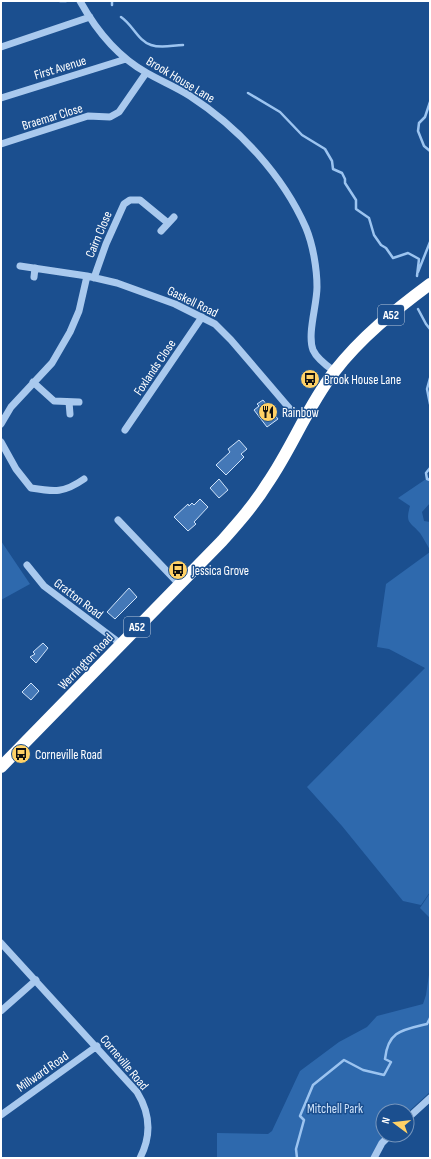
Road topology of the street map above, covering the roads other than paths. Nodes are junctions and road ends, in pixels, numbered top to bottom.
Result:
1 (80, 1) edge
2 (90, 16) junction
3 (1, 47) edge
4 (126, 59) junction
5 (146, 73) junction
6 (1, 98) edge
7 (1, 144) edge
8 (174, 217) dead end
9 (168, 223) junction
10 (161, 231) dead end
11 (20, 266) dead end
12 (35, 268) junction
13 (34, 277) dead end
14 (90, 277) junction
15 (430, 284) edge
16 (202, 317) junction
17 (334, 371) junction
18 (33, 382) junction
19 (69, 402) junction
20 (79, 402) dead end
21 (70, 414) dead end
22 (304, 418) junction
23 (1, 424) edge
24 (125, 430) dead end
25 (1, 442) edge
26 (84, 479) dead end
27 (118, 520) dead end
28 (27, 565) dead end
29 (179, 584) junction
30 (121, 644) junction
31 (1, 767) edge
32 (1, 942) edge
33 (36, 980) junction
34 (1, 1011) edge
35 (97, 1046) junction
36 (430, 1098) edge
37 (415, 1112) edge
38 (1, 1115) edge
39 (382, 1143) edge
40 (140, 1158) edge
41 (374, 1158) edge

1 - 2 street, Brook House Lane
2 - 3 street
2 - 4 street, Brook House Lane
4 - 5 street, Brook House Lane
4 - 6 street, First Avenue
5 - 7 street, Braemar Close
5 - 17 street, Brook House Lane
8 - 9 street
9 - 10 street
9 - 14 street, Cairn Close
11 - 12 street, Gaskell Road
12 - 13 street
12 - 14 street, Gaskell Road
14 - 16 street, Gaskell Road
14 - 18 street
15 - 17 highway, A52
16 - 22 street, Gaskell Road
16 - 24 street, Foxlands Close
17 - 22 highway, A52
18 - 19 street
18 - 23 street
19 - 20 street
19 - 21 street
22 - 29 highway, Werrington Road / A52
25 - 26 street
27 - 29 street
28 - 30 street, Gratton Road
29 - 30 highway, Werrington Road / A52
30 - 31 highway, Werrington Road / A52
32 - 33 street, Corneville Road
33 - 34 street
33 - 35 street, Corneville Road
35 - 38 street, Millward Road
35 - 40 street, Corneville Road
36 - 37 street
39 - 41 street

